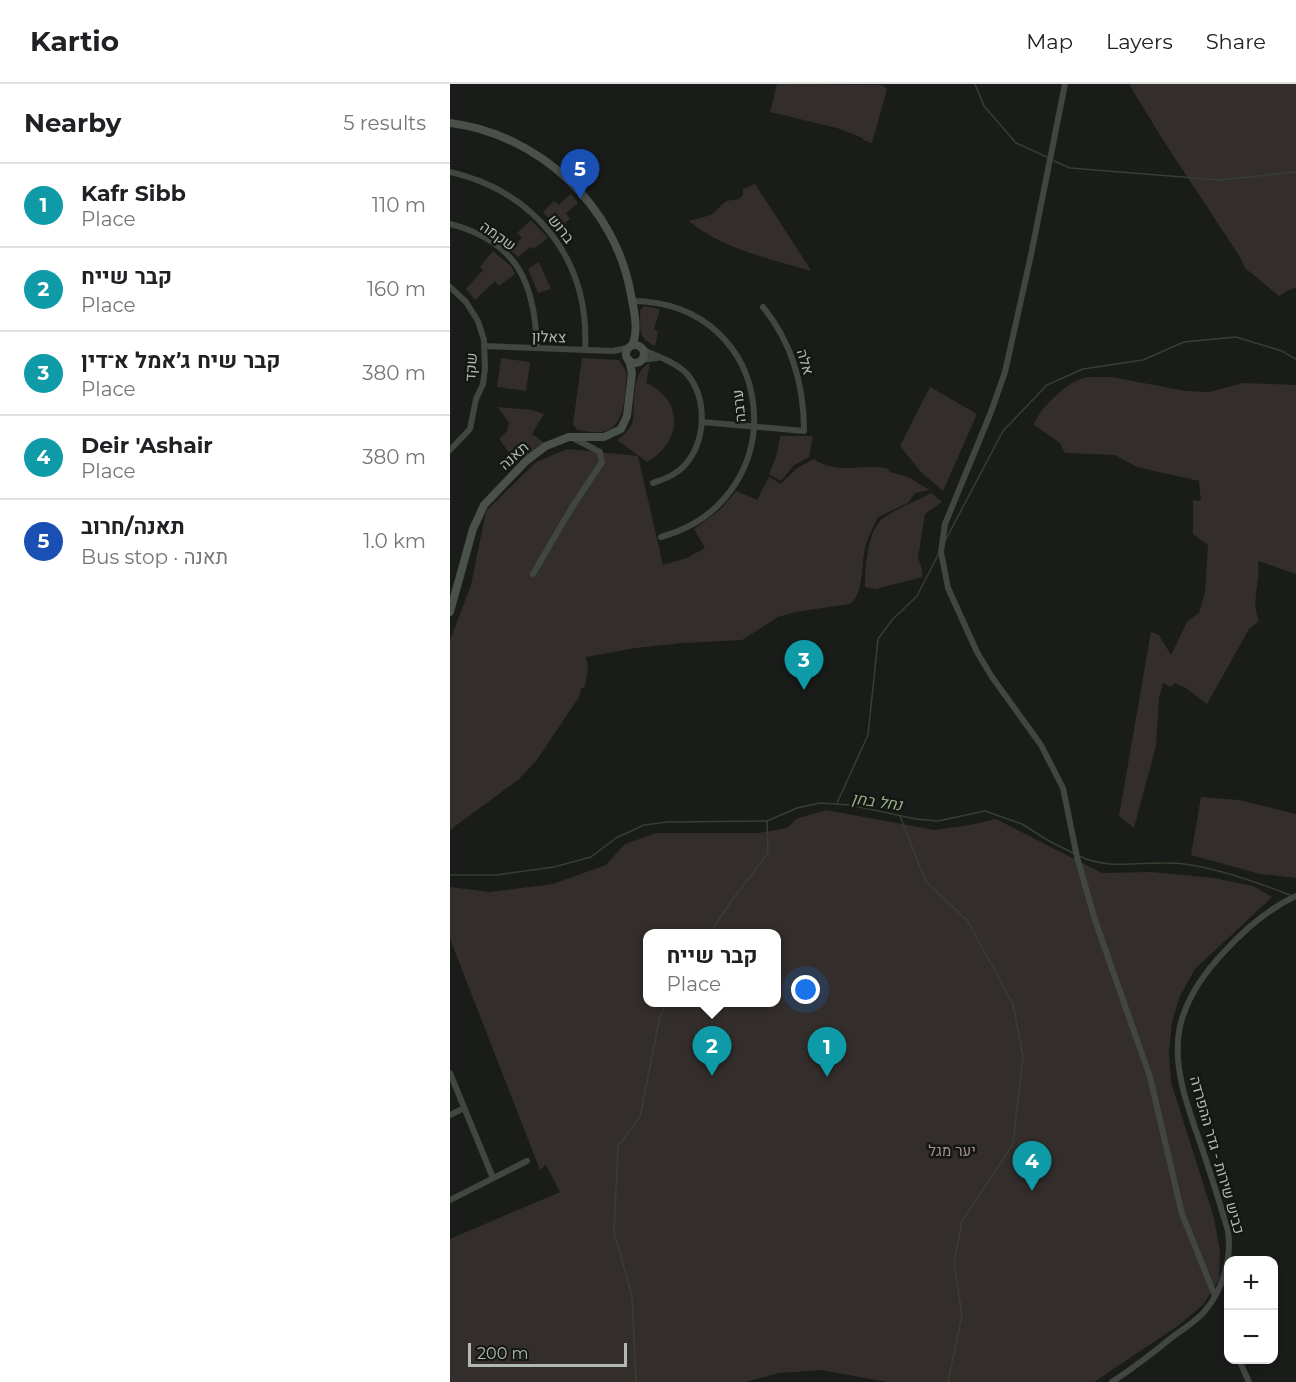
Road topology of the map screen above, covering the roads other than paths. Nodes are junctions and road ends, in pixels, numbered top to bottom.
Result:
1 (1065, 84) edge
2 (450, 123) edge
3 (450, 172) edge
4 (450, 224) edge
5 (450, 287) edge
6 (632, 301) junction
7 (763, 307) dead end
8 (484, 346) junction
9 (537, 348) junction
10 (585, 350) junction
11 (633, 351) junction
12 (661, 358) junction
13 (640, 361) junction
14 (632, 373) junction
15 (702, 422) junction
16 (754, 426) junction
17 (569, 437) junction
18 (450, 450) edge
19 (653, 483) dead end
20 (661, 537) dead end
21 (533, 574) dead end
22 (450, 612) edge
23 (1296, 896) edge
24 (450, 1073) edge
25 (464, 1108) junction
26 (450, 1115) edge
27 (527, 1161) dead end
28 (493, 1178) junction
29 (450, 1200) edge
30 (1215, 1296) junction
31 (1241, 1364) edge
32 (1112, 1382) edge
33 (1249, 1382) edge

1 - 30 street
2 - 6 street, תאנה
3 - 10 street, ברוש
4 - 9 street, שקמה
5 - 8 street, שקד
6 - 11 street, תאנה
6 - 16 street, ערבה
7 - 16 street, אלה
8 - 9 street, צאלון
8 - 18 street, שקד
9 - 10 street, צאלון
10 - 11 street, צאלון
11 - 12 street
11 - 13 street
11 - 14 street, תאנה
12 - 13 street
12 - 15 street
13 - 14 street, תאנה
14 - 17 street, תאנה
15 - 16 street
15 - 19 street
16 - 20 street, ערבה
17 - 21 street
17 - 22 street, תאנה
23 - 30 street, כביש שירות - גדר ההפרדה
24 - 25 street
25 - 26 street
25 - 28 street
27 - 28 street
28 - 29 street
30 - 32 street, כביש שירות - גדר ההפרדה
31 - 33 street

